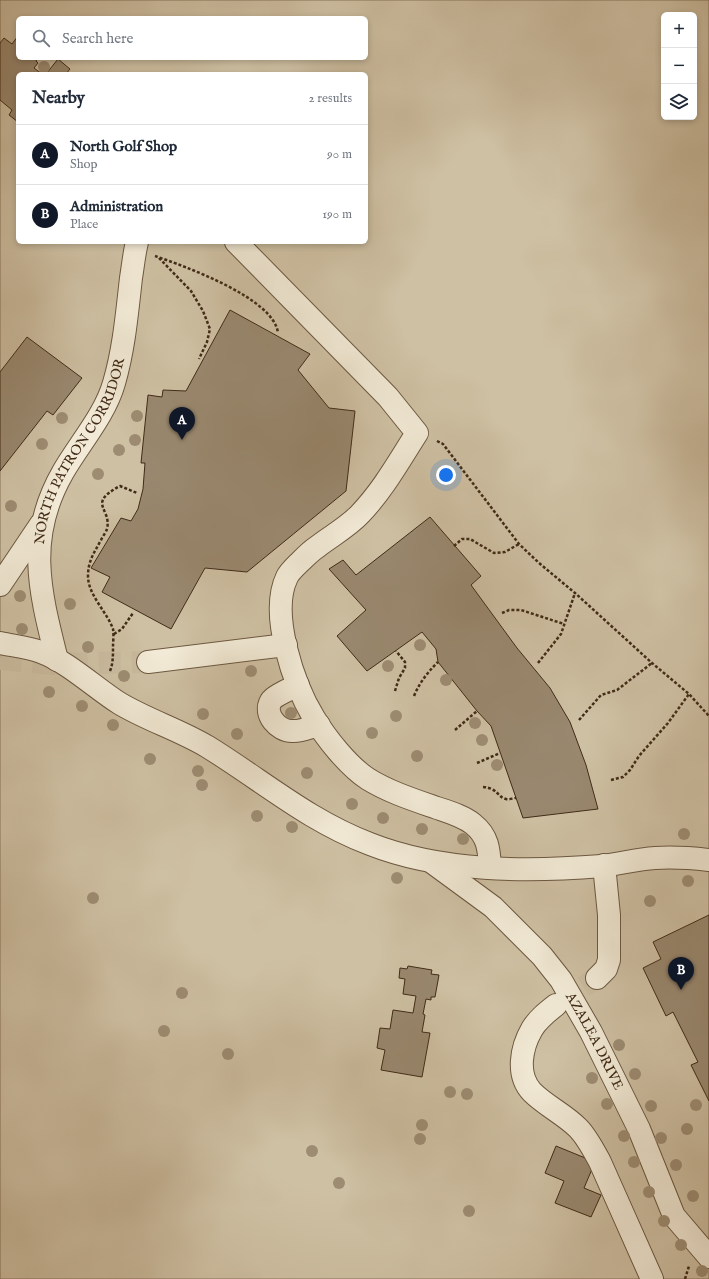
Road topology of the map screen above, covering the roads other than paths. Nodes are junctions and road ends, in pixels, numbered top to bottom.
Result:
1 (238, 244) edge
2 (136, 246) edge
3 (43, 521) junction
4 (0, 586) edge
5 (0, 643) edge
6 (286, 645) junction
7 (57, 660) junction
8 (148, 662) tunnel mouth
9 (298, 686) junction
10 (319, 725) junction
11 (709, 860) edge
12 (431, 862) junction
13 (604, 865) junction
14 (490, 867) junction
15 (597, 978) tunnel mouth
16 (556, 1005) tunnel mouth
17 (709, 1257) edge
18 (652, 1279) edge

1 - 6 lane
2 - 3 lane, NORTH PATRON CORRIDOR
3 - 4 lane
3 - 7 lane, NORTH PATRON CORRIDOR
5 - 7 lane
6 - 8 lane
6 - 9 lane
7 - 12 lane
9 - 10 lane
9 - 10 lane
10 - 14 lane
11 - 13 lane
12 - 14 lane
12 - 17 lane, AZALEA DRIVE
13 - 14 lane
13 - 15 lane
16 - 18 lane

